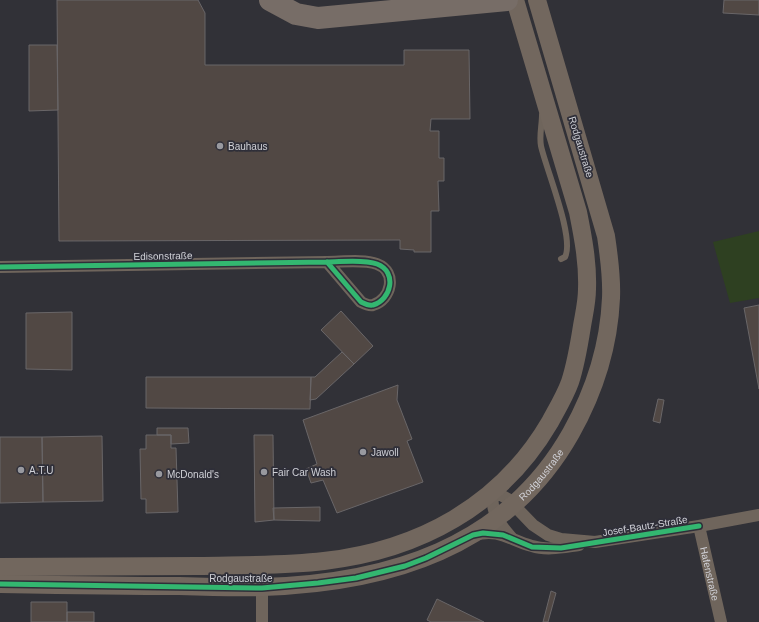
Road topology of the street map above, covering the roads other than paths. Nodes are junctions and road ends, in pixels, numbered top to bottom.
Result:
1 (270, 0) edge
2 (280, 0) edge
3 (406, 0) edge
4 (507, 0) edge
5 (515, 0) edge
6 (537, 0) edge
7 (544, 95) junction
8 (561, 259) dead end
9 (327, 262) junction
10 (0, 267) edge
11 (493, 492) junction
12 (513, 505) junction
13 (759, 515) edge
14 (496, 519) junction
15 (698, 526) junction
16 (473, 535) junction
17 (511, 537) junction
18 (595, 542) junction
19 (262, 565) junction
20 (0, 567) edge
21 (0, 584) edge
22 (262, 588) junction
23 (262, 622) edge
24 (721, 622) edge

1 - 4 highway
2 - 3 highway
5 - 7 main road, Rodgaustraße
6 - 12 main road, Rodgaustraße
7 - 8 lane
7 - 11 main road, Rodgaustraße
9 - 9 street, Edisonstraße
9 - 10 street, Edisonstraße
11 - 12 street, Josef-Bautz-Straße
11 - 14 street
11 - 19 main road, Rodgaustraße
12 - 14 main road, Rodgaustraße
12 - 18 street, Josef-Bautz-Straße
13 - 15 street, Josef-Bautz-Straße
14 - 16 main road, Rodgaustraße
14 - 17 street
15 - 18 street, Josef-Bautz-Straße
15 - 24 street, Hafenstraße
16 - 17 street
16 - 22 main road, Rodgaustraße
17 - 18 street
19 - 20 main road, Rodgaustraße
19 - 22 street
21 - 22 main road, Rodgaustraße
22 - 23 street

